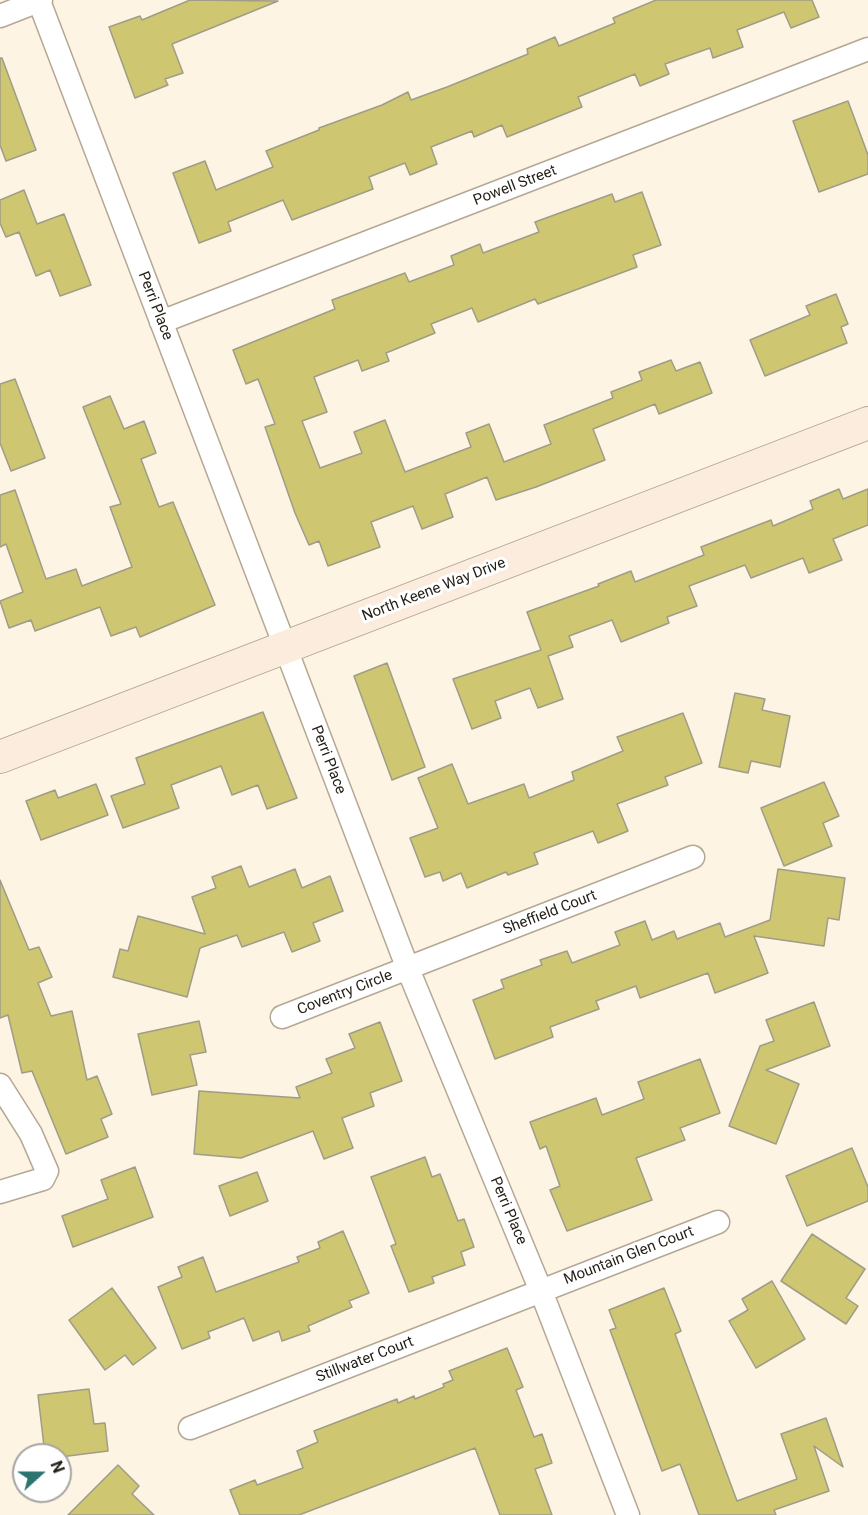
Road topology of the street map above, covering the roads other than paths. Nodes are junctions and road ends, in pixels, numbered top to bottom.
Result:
1 (40, 0) edge
2 (0, 16) edge
3 (868, 49) edge
4 (161, 322) junction
5 (868, 423) edge
6 (286, 648) junction
7 (0, 757) edge
8 (693, 857) dead end
9 (408, 969) junction
10 (282, 1017) dead end
11 (0, 1084) edge
12 (0, 1192) edge
13 (718, 1222) dead end
14 (541, 1291) junction
15 (190, 1428) dead end
16 (628, 1515) edge

1 - 2 street
1 - 4 street, Perri Place
3 - 4 street, Powell Street
4 - 6 street, Perri Place
5 - 6 street, North Keene Way Drive
6 - 7 street, North Keene Way Drive
6 - 9 street, Perri Place
8 - 9 street, Sheffield Court
9 - 10 street, Coventry Circle
9 - 14 street, Perri Place
11 - 12 street
13 - 14 street, Mountain Glen Court
14 - 15 street, Stillwater Court
14 - 16 street, Perri Place

